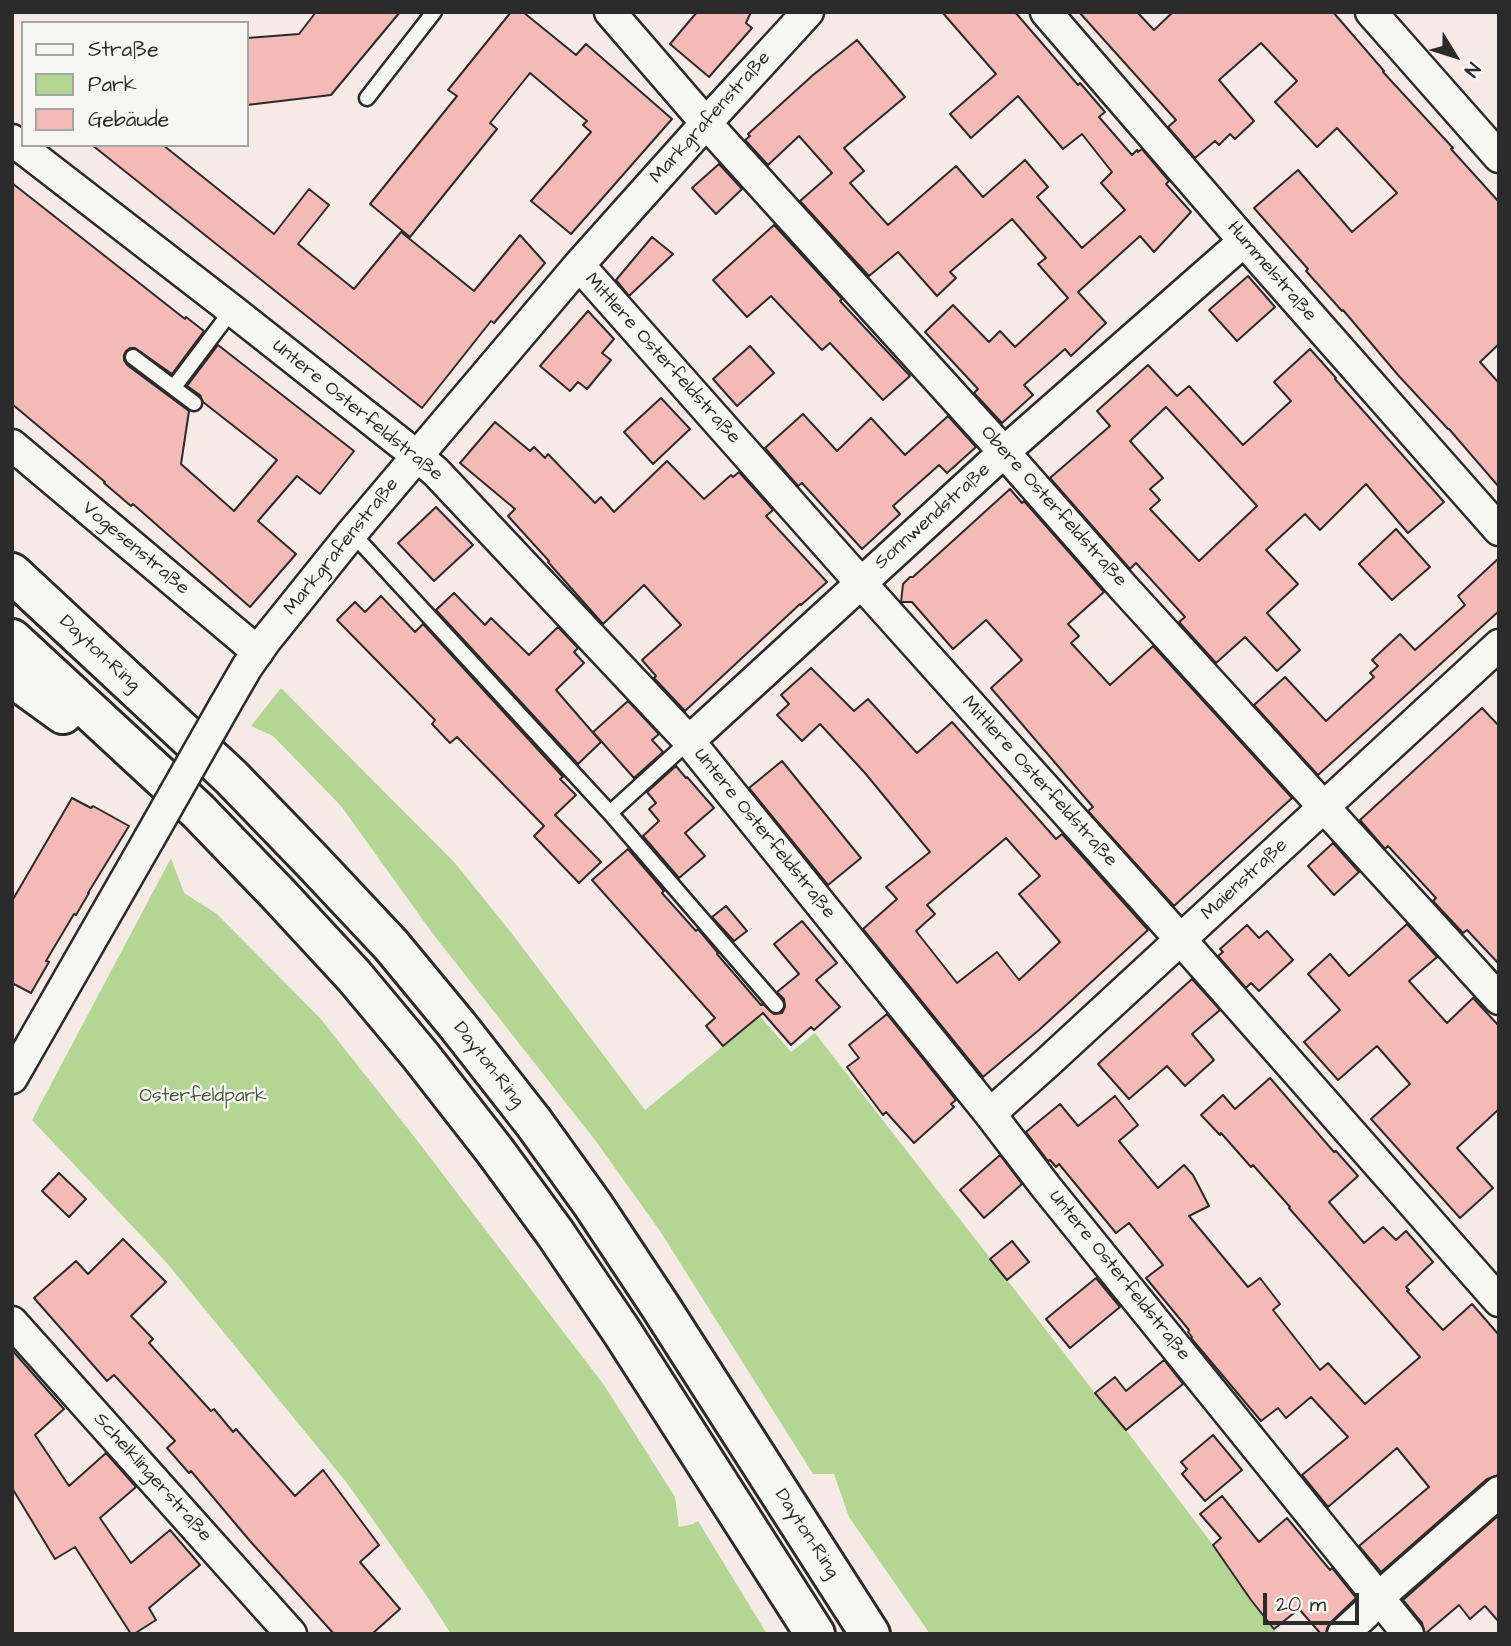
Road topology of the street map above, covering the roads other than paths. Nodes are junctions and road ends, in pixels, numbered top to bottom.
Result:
1 (434, 12) edge
2 (610, 12) edge
3 (808, 12) edge
4 (1046, 12) edge
5 (1371, 12) edge
6 (367, 98) dead end
7 (706, 123) junction
8 (21, 147) edge
9 (1499, 157) edge
10 (1244, 241) junction
11 (579, 265) junction
12 (232, 310) junction
13 (133, 357) dead end
14 (173, 387) junction
15 (194, 403) dead end
16 (12, 445) edge
17 (1004, 452) junction
18 (417, 456) junction
19 (1499, 530) edge
20 (352, 533) junction
21 (12, 558) edge
22 (12, 573) edge
23 (861, 583) junction
24 (12, 639) edge
25 (1499, 645) edge
26 (95, 650) junction
27 (258, 652) junction
28 (12, 677) edge
29 (689, 741) junction
30 (1323, 806) junction
31 (198, 811) junction
32 (610, 813) junction
33 (1181, 940) junction
34 (1499, 999) edge
35 (776, 1005) dead end
36 (12, 1078) edge
37 (989, 1114) junction
38 (1499, 1301) edge
39 (12, 1322) edge
40 (1499, 1492) edge
41 (1379, 1597) junction
42 (291, 1634) edge
43 (815, 1634) edge
44 (870, 1634) edge
45 (1343, 1634) edge
46 (1408, 1634) edge

1 - 6 lane
2 - 7 street, Obere Osterfeldstraße
3 - 7 street, Markgrafenstraße
4 - 10 street, Hummelstraße
5 - 9 street
7 - 11 street, Markgrafenstraße
7 - 17 street, Obere Osterfeldstraße
8 - 12 street, Untere Osterfeldstraße
10 - 17 street, Sonnwendstraße
10 - 19 street, Hummelstraße
11 - 18 street, Markgrafenstraße
11 - 23 street, Mittlere Osterfeldstraße
12 - 14 lane
12 - 18 street, Untere Osterfeldstraße
13 - 14 lane
14 - 15 lane
16 - 27 street, Vogesenstraße
17 - 23 street, Sonnwendstraße
17 - 30 street, Obere Osterfeldstraße
18 - 20 street, Markgrafenstraße
18 - 29 street, Untere Osterfeldstraße
20 - 27 street, Markgrafenstraße
20 - 32 lane
21 - 26 highway
22 - 26 highway, Dayton-Ring
23 - 29 street, Sonnwendstraße
23 - 33 street, Mittlere Osterfeldstraße
24 - 31 highway
25 - 30 street, Maienstraße
26 - 44 highway, Dayton-Ring
27 - 36 street, Markgrafenstraße, bridge
28 - 31 highway
29 - 32 lane
29 - 37 street, Untere Osterfeldstraße
30 - 33 street, Maienstraße
30 - 34 street, Obere Osterfeldstraße
31 - 43 highway
32 - 35 lane
33 - 37 street, Maienstraße
33 - 38 street, Mittlere Osterfeldstraße
37 - 41 street, Untere Osterfeldstraße
39 - 42 street, Schelklingerstraße
40 - 41 street
41 - 45 street
41 - 46 street, Untere Osterfeldstraße

